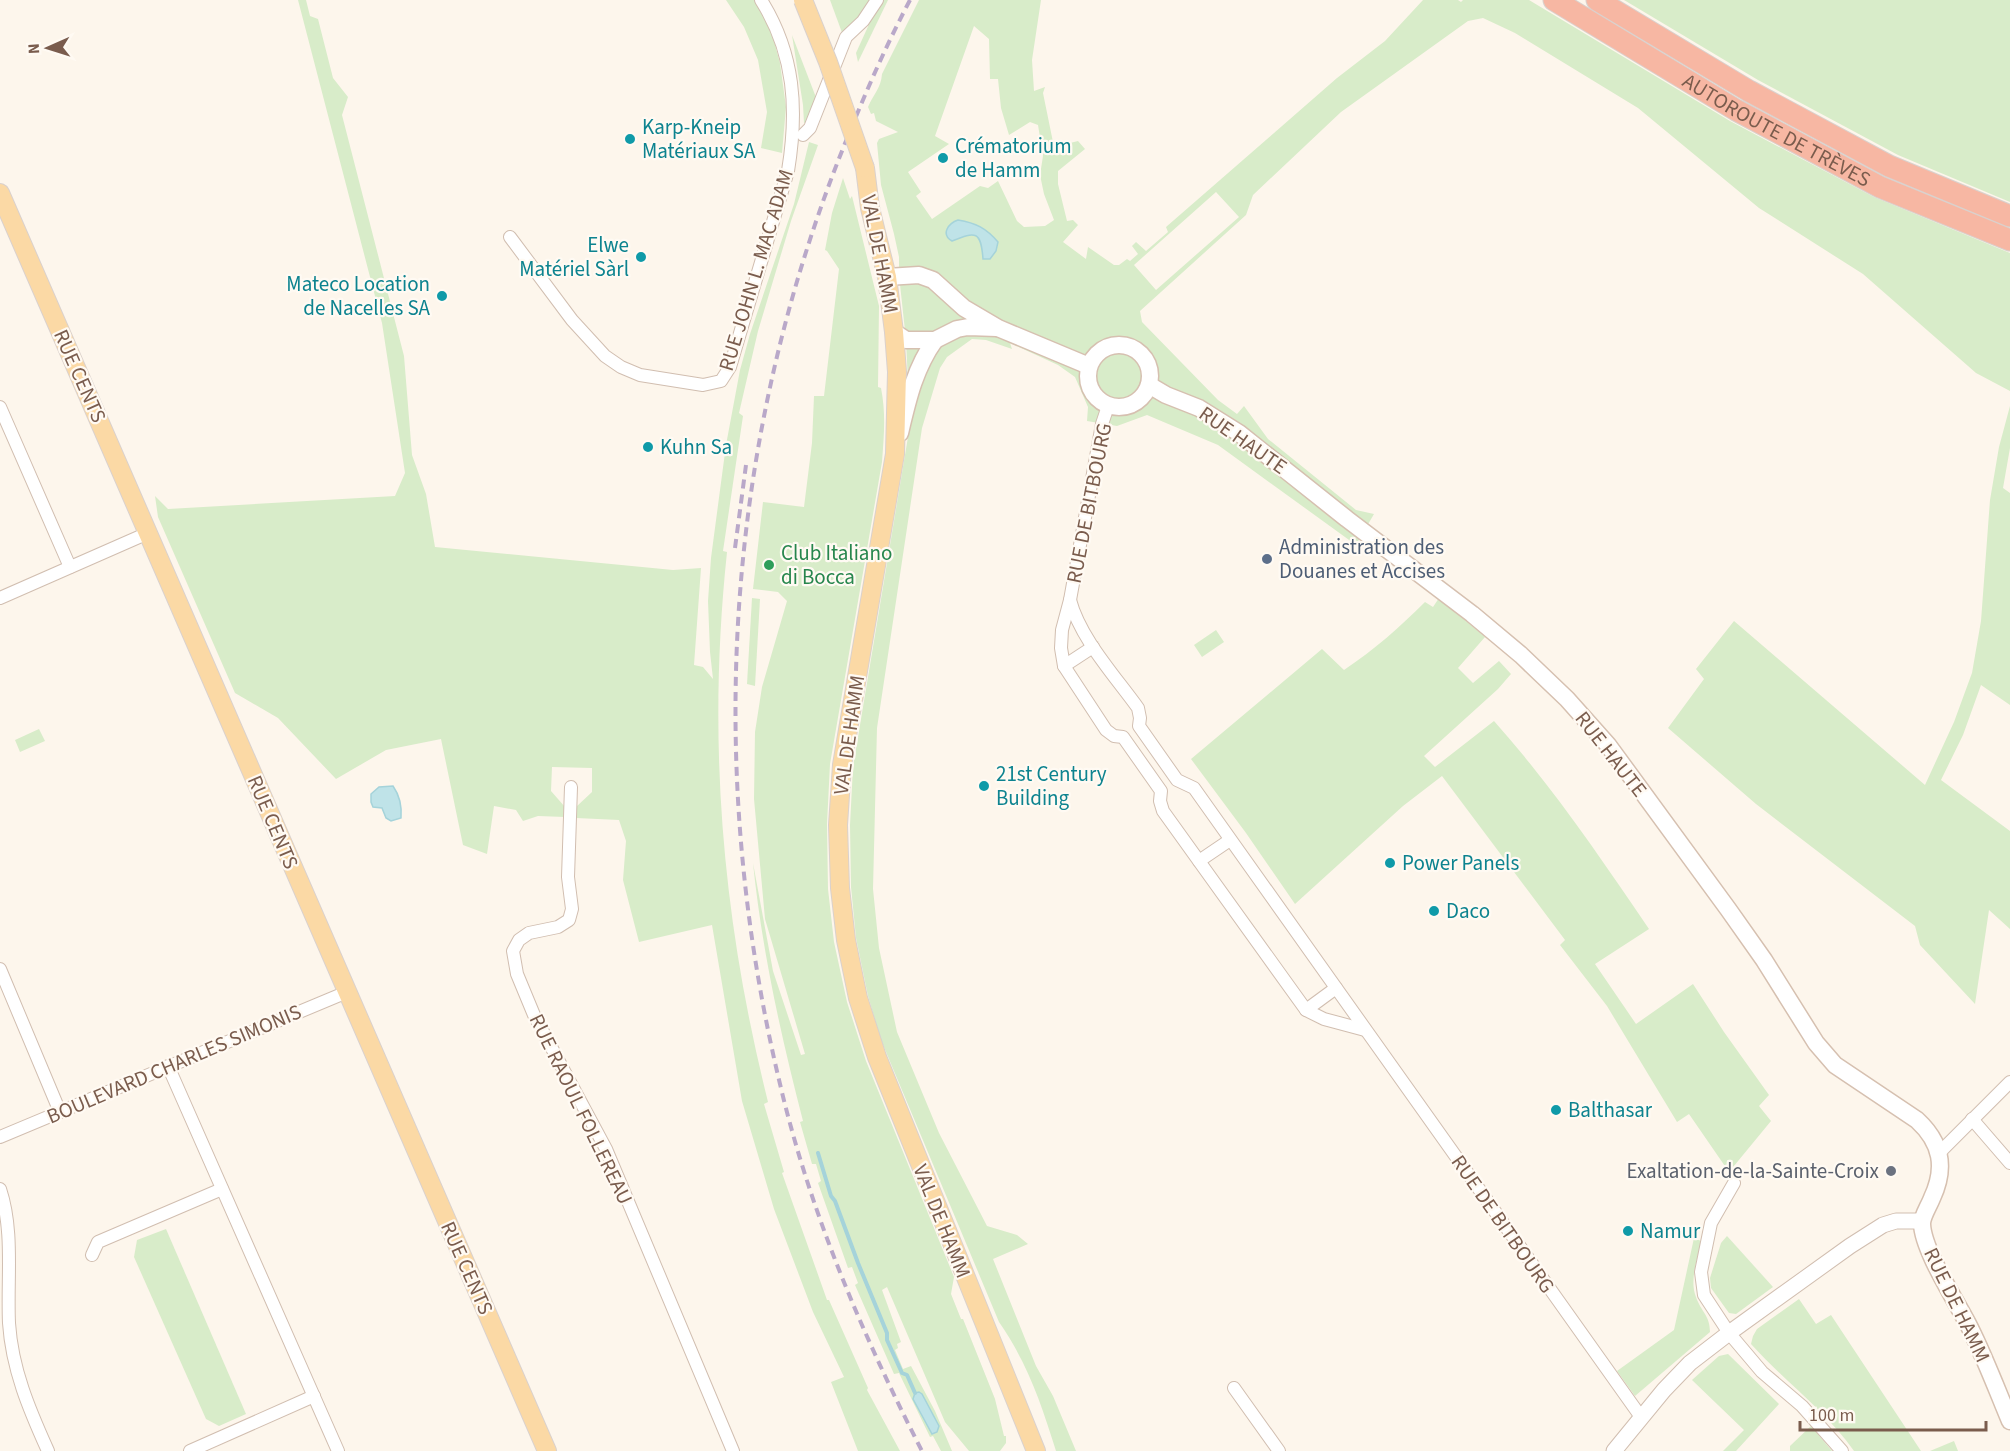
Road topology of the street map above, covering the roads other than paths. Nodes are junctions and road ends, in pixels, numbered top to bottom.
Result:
1 (761, 0) edge
2 (802, 0) edge
3 (877, 0) edge
4 (1554, 0) edge
5 (1597, 0) edge
6 (803, 135) dead end
7 (0, 193) edge
8 (2010, 216) edge
9 (510, 237) dead end
10 (2010, 240) edge
11 (887, 277) junction
12 (998, 328) junction
13 (894, 332) junction
14 (935, 340) junction
15 (1089, 366) junction
16 (1149, 386) junction
17 (1108, 406) junction
18 (0, 407) edge
19 (895, 454) junction
20 (148, 533) junction
21 (70, 567) junction
22 (0, 598) edge
23 (1070, 600) junction
24 (1093, 646) junction
25 (1064, 666) junction
26 (1139, 726) junction
27 (1123, 737) junction
28 (1158, 753) junction
29 (1143, 765) junction
30 (1177, 780) junction
31 (571, 787) dead end
32 (1161, 791) junction
33 (1230, 840) junction
34 (1199, 861) junction
35 (0, 969) edge
36 (1336, 988) junction
37 (347, 992) junction
38 (1306, 1010) junction
39 (1365, 1030) junction
40 (168, 1066) junction
41 (2010, 1082) edge
42 (60, 1112) junction
43 (1972, 1119) junction
44 (0, 1137) edge
45 (1939, 1153) junction
46 (2010, 1163) edge
47 (1734, 1183) dead end
48 (0, 1189) edge
49 (222, 1189) junction
50 (1922, 1221) junction
51 (92, 1255) dead end
52 (1729, 1333) junction
53 (1234, 1388) dead end
54 (314, 1396) junction
55 (1641, 1417) junction
56 (2010, 1421) edge
57 (48, 1451) edge
58 (190, 1451) edge
59 (338, 1451) edge
60 (547, 1451) edge
61 (733, 1451) edge
62 (1036, 1451) edge
63 (1279, 1451) edge
64 (1614, 1451) edge
65 (1842, 1451) edge

1 - 9 street, RUE JOHN L. MAC ADAM
2 - 11 main road, VAL DE HAMM, bridge
3 - 6 street
4 - 10 highway, AUTOROUTE DE TRÈVES
5 - 8 highway, AUTOROUTE DE TRÈVES
7 - 20 main road, RUE CENTS
11 - 12 main road
11 - 13 main road, VAL DE HAMM
12 - 14 main road
12 - 15 main road
13 - 14 main road
13 - 19 main road, VAL DE HAMM
14 - 19 main road
15 - 16 main road
15 - 17 main road
16 - 17 main road
16 - 45 main road, RUE HAUTE
17 - 23 street, RUE DE BITBOURG
18 - 21 street
19 - 62 main road, VAL DE HAMM
20 - 21 street
20 - 37 main road, RUE CENTS
21 - 22 street
23 - 24 street, RUE DE BITBOURG
23 - 25 street, RUE DE BITBOURG
24 - 25 street
24 - 26 street, RUE DE BITBOURG
25 - 27 street, RUE DE BITBOURG
26 - 27 street
26 - 28 street, RUE DE BITBOURG
27 - 29 street, RUE DE BITBOURG
28 - 29 street
28 - 30 street, RUE DE BITBOURG
29 - 32 street, RUE DE BITBOURG
30 - 32 street
30 - 33 street, RUE DE BITBOURG
31 - 61 street, RUE RAOUL FOLLEREAU
32 - 34 street, RUE DE BITBOURG
33 - 34 street
33 - 36 street, RUE DE BITBOURG
34 - 38 street, RUE DE BITBOURG
35 - 42 street
36 - 38 street
36 - 39 street, RUE DE BITBOURG
37 - 40 street, BOULEVARD CHARLES SIMONIS
37 - 60 main road, RUE CENTS
38 - 39 street
39 - 55 street, RUE DE BITBOURG
40 - 42 street, BOULEVARD CHARLES SIMONIS
40 - 49 street
41 - 43 street
42 - 44 street, BOULEVARD CHARLES SIMONIS
43 - 45 street
43 - 46 street
45 - 50 main road
47 - 52 street
48 - 57 street
49 - 51 street
49 - 54 street
50 - 52 street
50 - 56 main road, RUE DE HAMM
52 - 55 street
52 - 65 street
53 - 63 street
54 - 58 street
54 - 59 street
55 - 64 street

